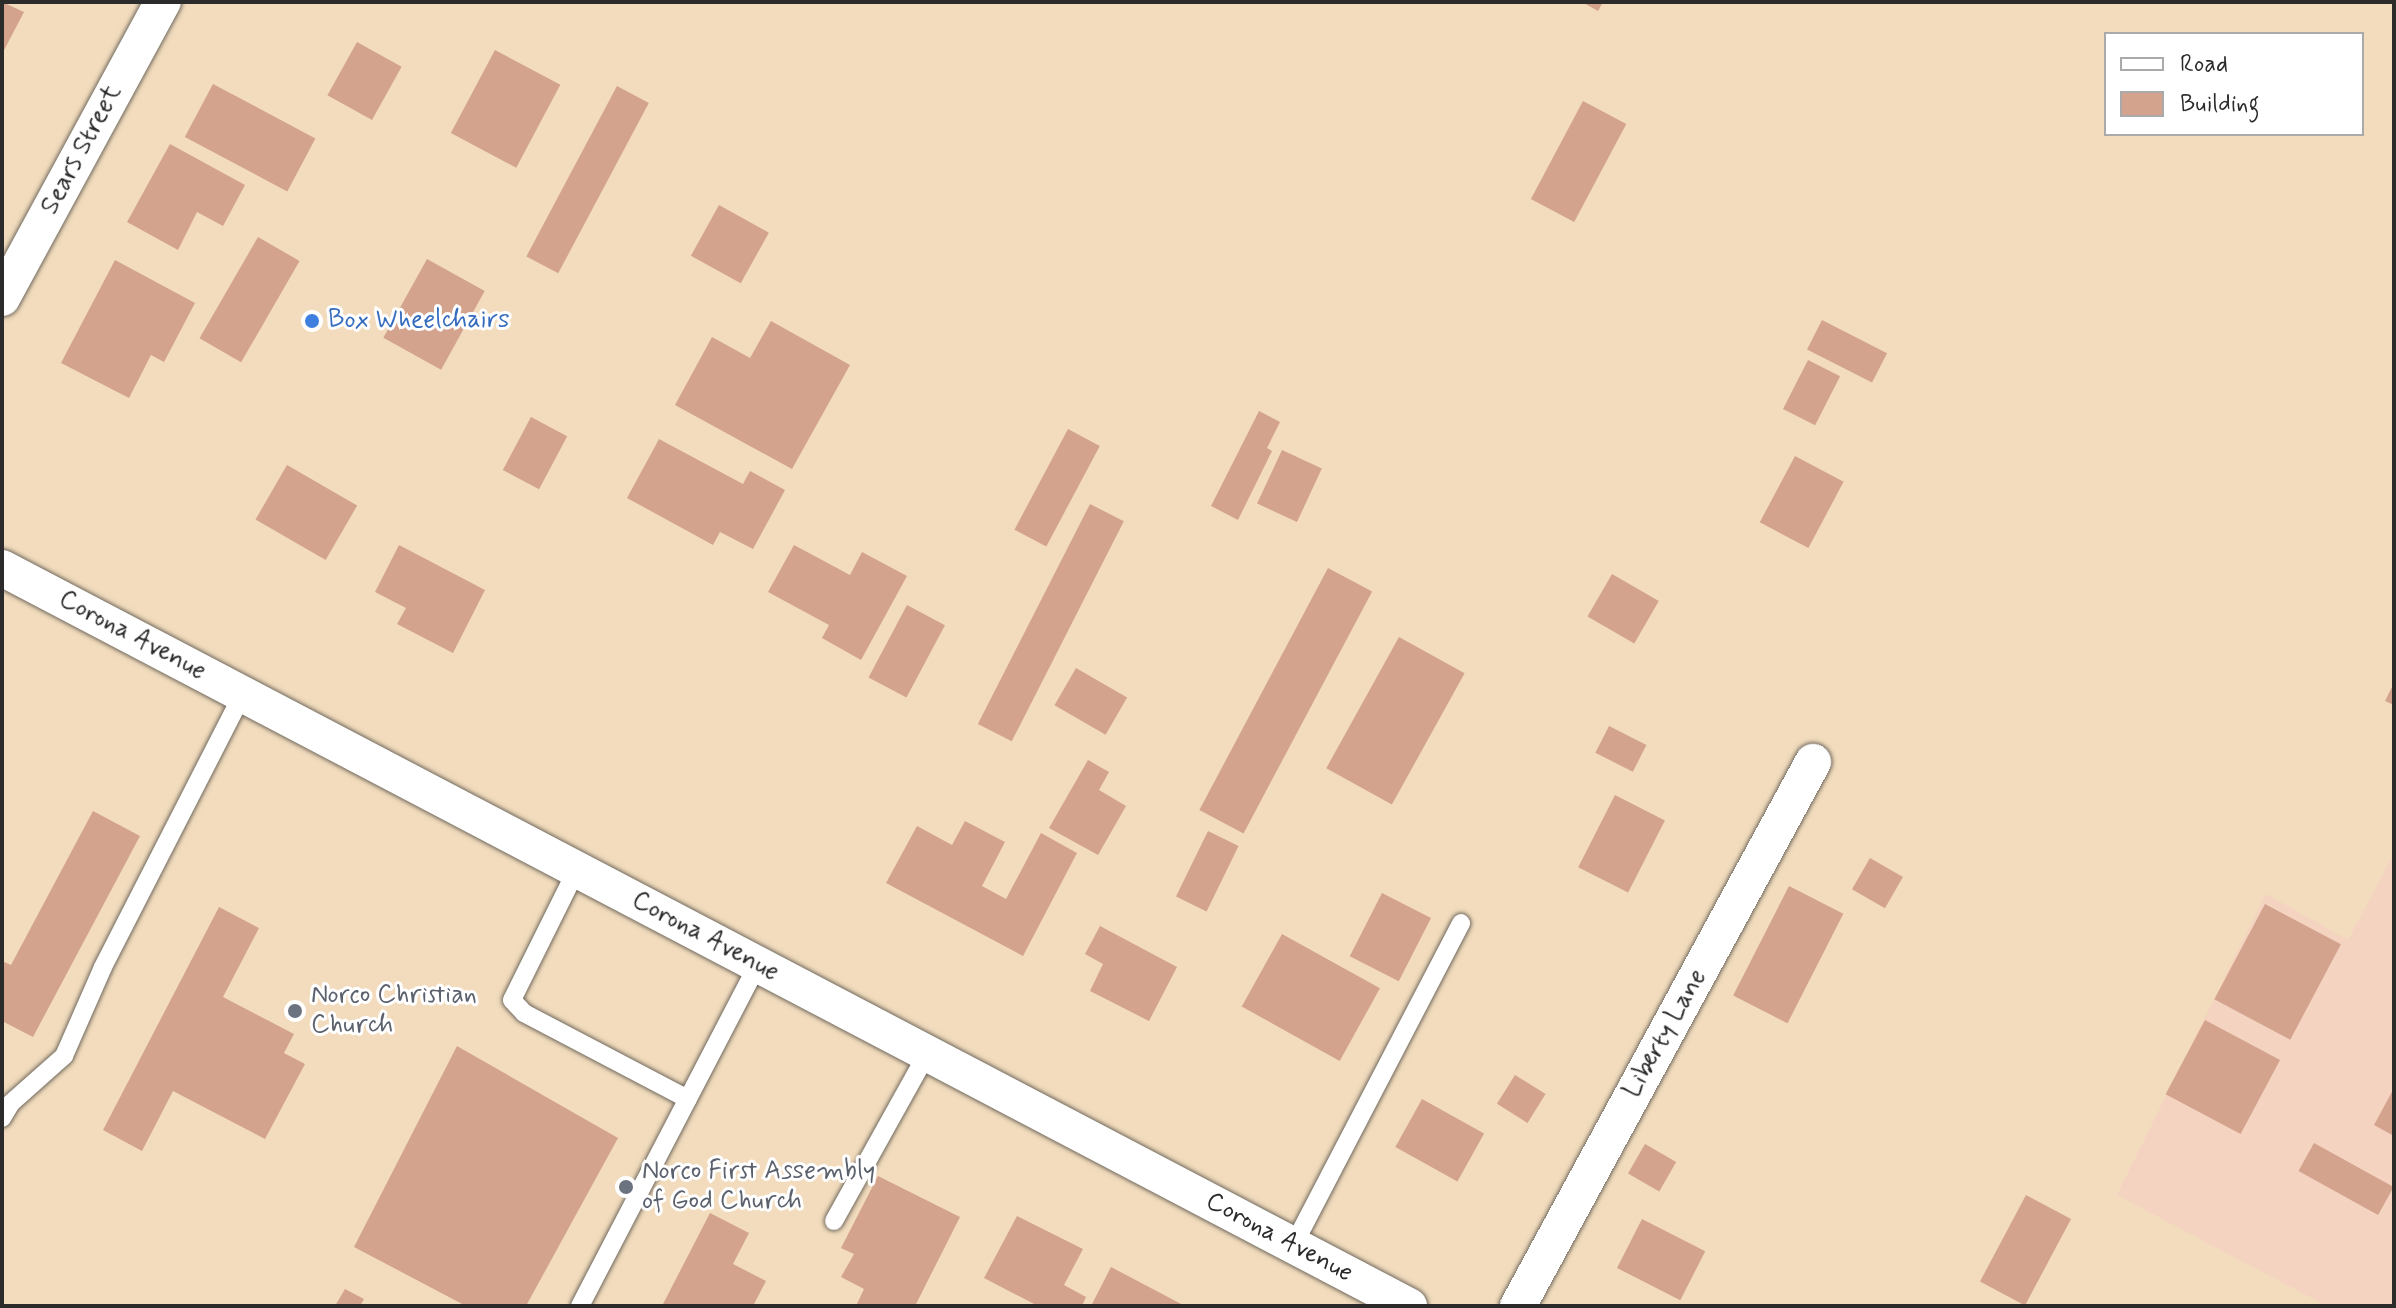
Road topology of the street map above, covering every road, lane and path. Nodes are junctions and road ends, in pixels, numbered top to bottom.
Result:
1 (163, 2) edge
2 (2, 298) edge
3 (2, 568) edge
4 (243, 694) junction
5 (1813, 762) dead end
6 (577, 869) junction
7 (1461, 923) dead end
8 (758, 964) junction
9 (927, 1054) junction
10 (688, 1099) junction
11 (5, 1107) edge
12 (834, 1221) dead end
13 (1293, 1246) junction
14 (580, 1306) edge
15 (1409, 1306) edge
16 (1518, 1306) edge

1 - 2 street, Sears Street
3 - 4 street, Corona Avenue
4 - 6 street, Corona Avenue
4 - 11 lane
5 - 16 street, Liberty Lane
6 - 8 street, Corona Avenue
6 - 10 lane
7 - 13 lane
8 - 9 street, Corona Avenue
8 - 10 lane
9 - 12 lane
9 - 13 street, Corona Avenue
10 - 14 lane
13 - 15 street, Corona Avenue

